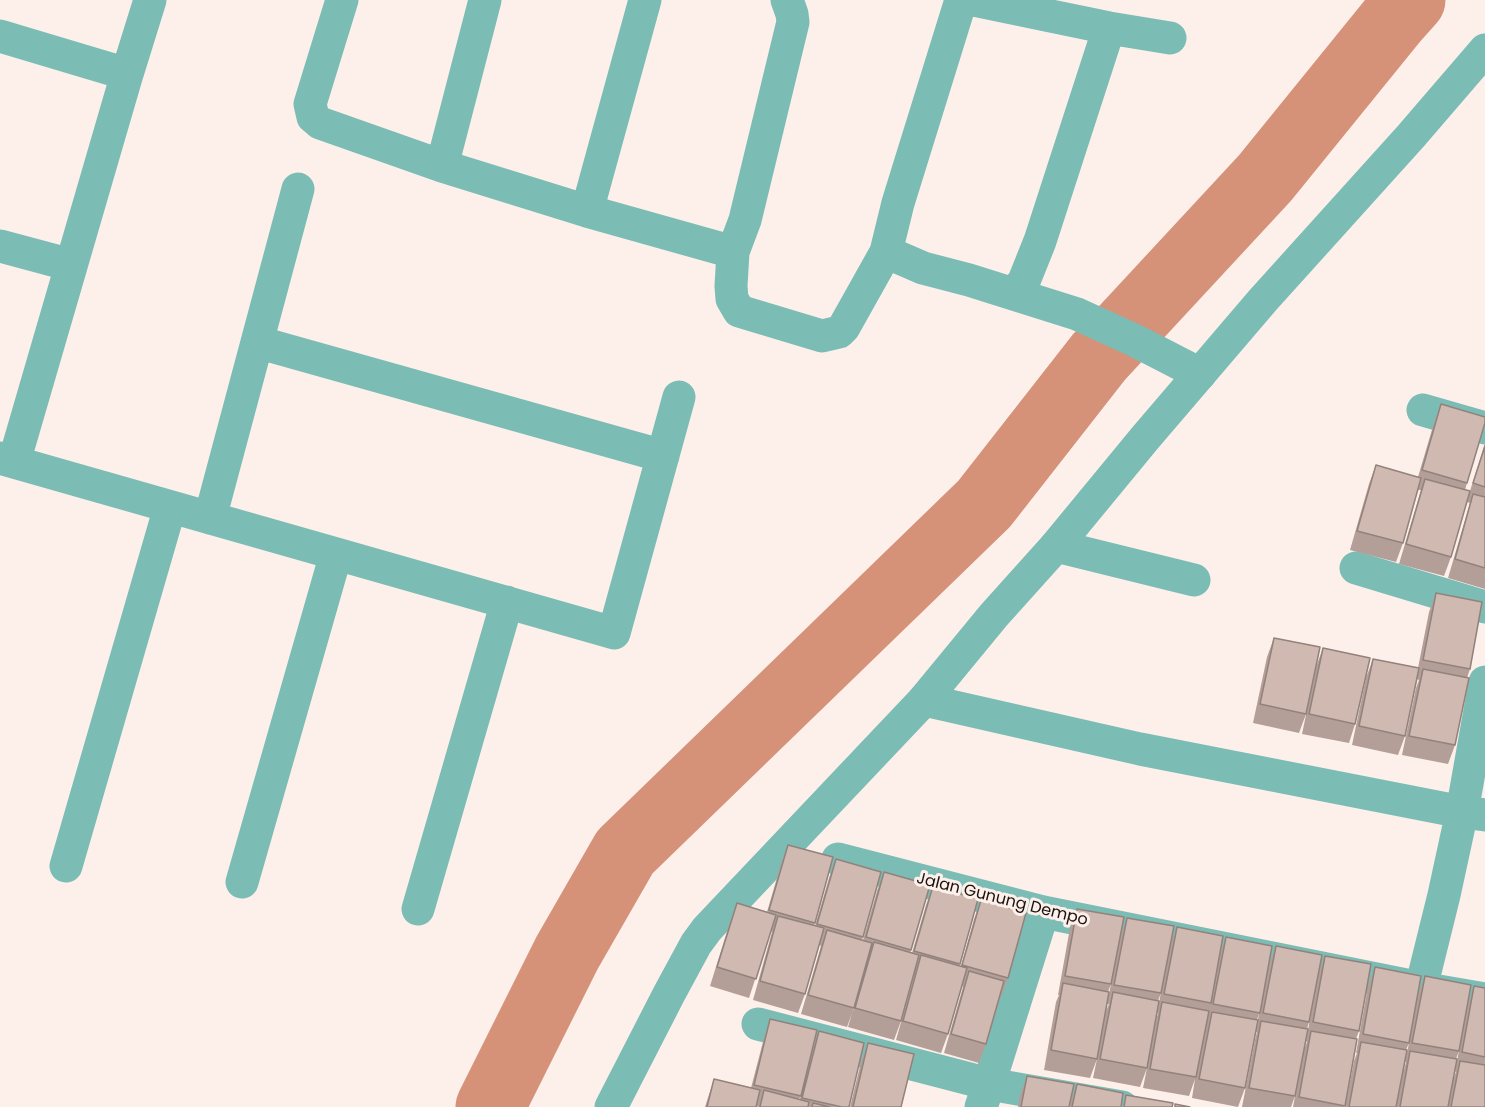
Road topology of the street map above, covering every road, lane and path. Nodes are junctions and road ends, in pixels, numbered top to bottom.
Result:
1 (150, 0) edge
2 (342, 0) edge
3 (485, 0) edge
4 (645, 0) edge
5 (787, 0) edge
6 (961, 0) edge
7 (974, 0) edge
8 (1109, 28) junction
9 (0, 36) edge
10 (1170, 38) dead end
11 (1485, 50) edge
12 (127, 74) junction
13 (442, 166) junction
14 (298, 189) dead end
15 (587, 211) junction
16 (0, 246) edge
17 (733, 252) junction
18 (886, 252) junction
19 (71, 265) junction
20 (1014, 294) junction
21 (257, 342) junction
22 (1200, 374) junction
23 (679, 397) dead end
24 (1423, 410) dead end
25 (1485, 428) edge
26 (663, 456) junction
27 (7, 460) edge
28 (170, 507) junction
29 (210, 518) junction
30 (1056, 546) junction
31 (336, 554) junction
32 (1356, 568) dead end
33 (1194, 580) dead end
34 (507, 602) junction
35 (1485, 607) edge
36 (1485, 682) edge
37 (924, 700) junction
38 (1474, 814) edge
39 (838, 859) edge
40 (66, 866) dead end
41 (242, 882) dead end
42 (418, 909) dead end
43 (1043, 912) junction
44 (1421, 988) junction
45 (1485, 999) edge
46 (758, 1024) dead end
47 (985, 1095) edge
48 (611, 1107) edge
49 (1122, 1107) edge

1 - 12 street
2 - 13 street
3 - 13 street
4 - 15 street
5 - 17 street
6 - 18 street
7 - 8 street
8 - 10 street
8 - 20 street
9 - 12 street
11 - 22 street
12 - 19 street
13 - 15 street
14 - 21 street
15 - 17 street
16 - 19 street
17 - 18 street
18 - 20 street
19 - 27 street
20 - 22 street
21 - 26 street
21 - 29 street
22 - 30 street
23 - 26 street
24 - 25 street
26 - 34 street
27 - 28 street
28 - 29 street
28 - 40 street
29 - 31 street
30 - 33 street
30 - 37 street
31 - 34 street
31 - 41 street
32 - 35 street
34 - 42 street
36 - 38 street
37 - 38 street
37 - 48 street
38 - 44 street
39 - 43 street, Jalan Gunung Dempo
43 - 44 street, Jalan Gunung Dempo
43 - 47 street
44 - 45 street, Jalan Gunung Dempo
46 - 47 street
47 - 49 street

